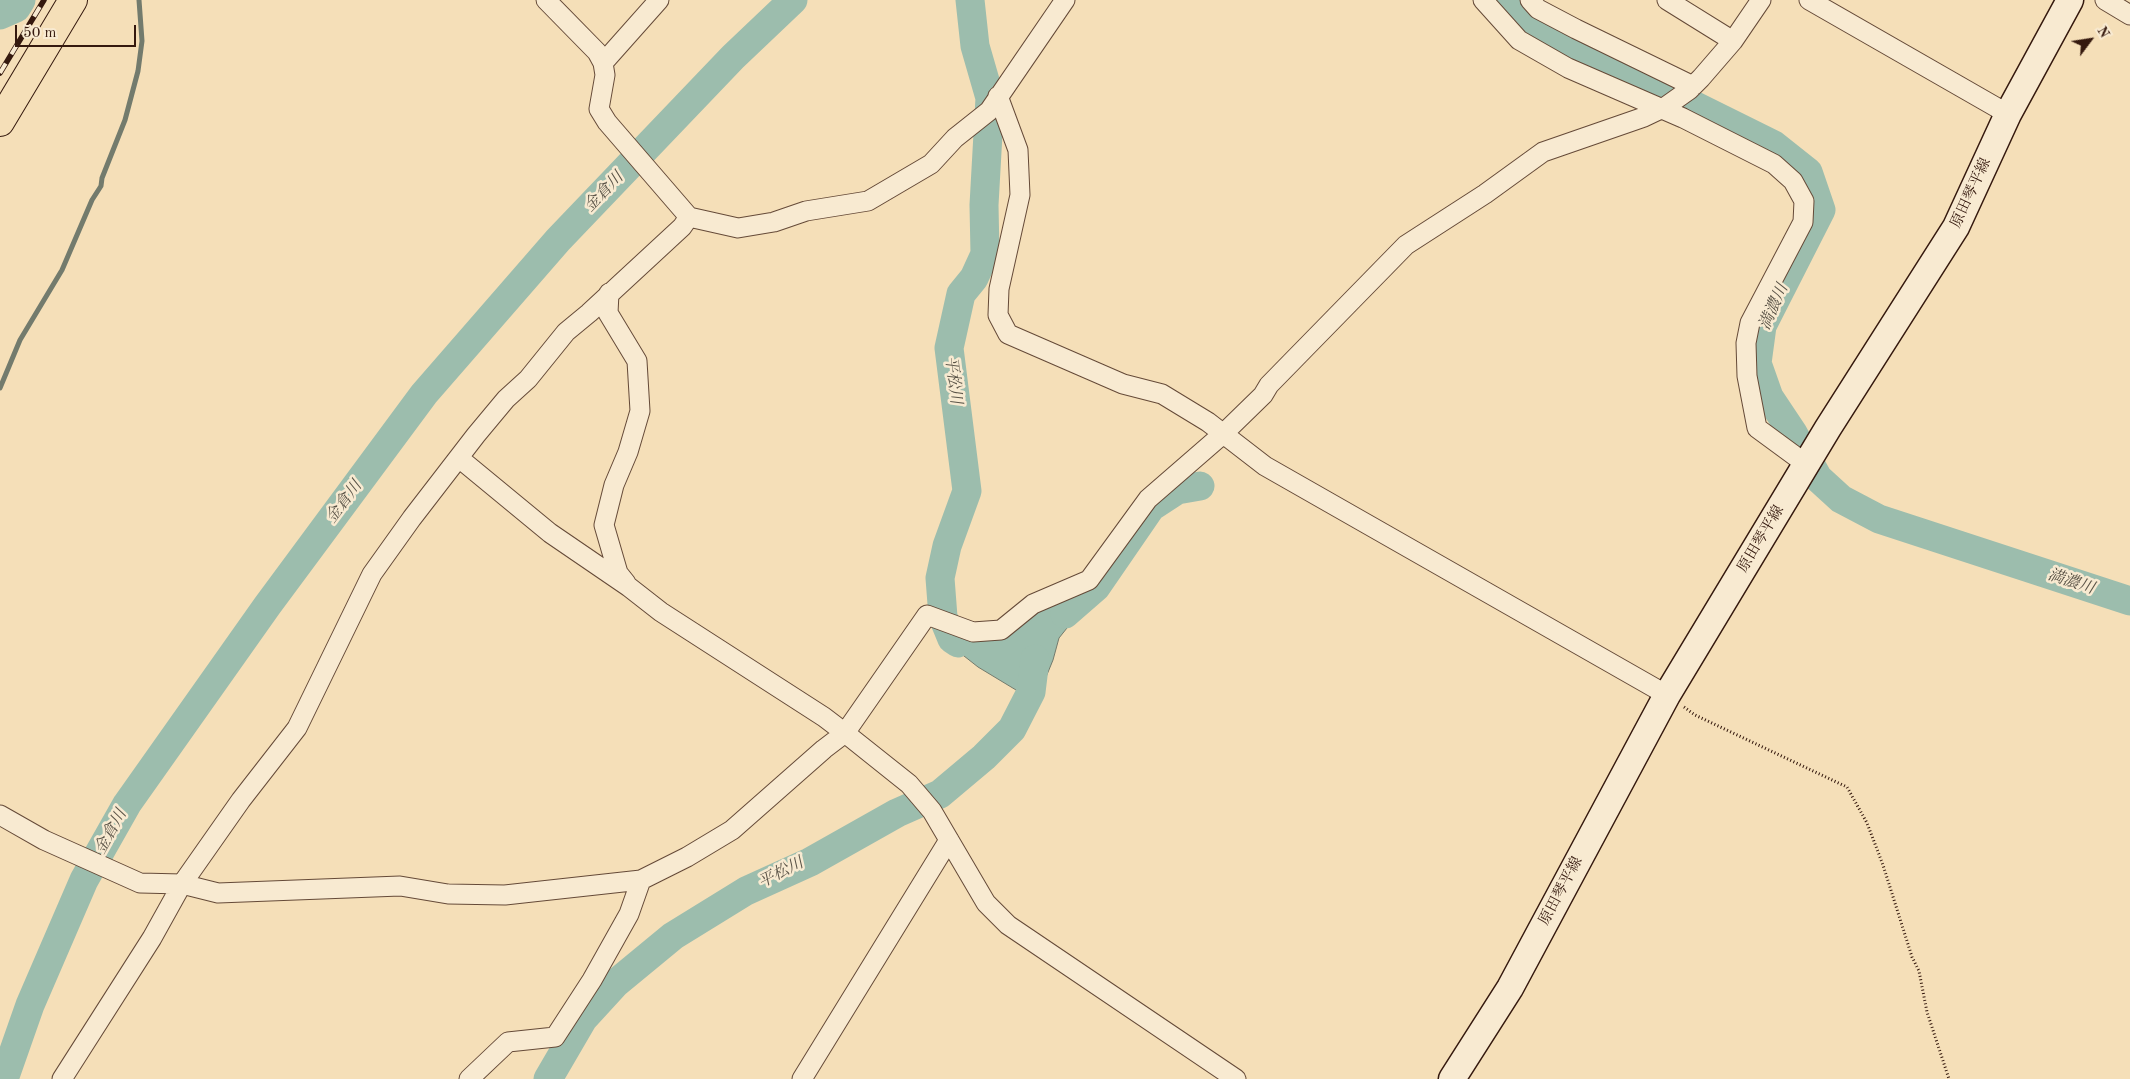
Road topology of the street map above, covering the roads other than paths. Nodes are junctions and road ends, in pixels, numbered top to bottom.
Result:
1 (73, 0) edge
2 (546, 0) edge
3 (659, 0) edge
4 (1065, 0) edge
5 (1483, 0) edge
6 (1530, 0) edge
7 (1667, 0) edge
8 (1761, 0) edge
9 (1809, 0) edge
10 (2070, 0) edge
11 (2105, 0) edge
12 (2130, 15) edge
13 (1733, 41) junction
14 (603, 63) junction
15 (1691, 88) junction
16 (998, 96) junction
17 (1663, 108) junction
18 (2008, 114) junction
19 (0, 122) edge
20 (689, 217) junction
21 (609, 293) junction
22 (1224, 433) junction
23 (459, 458) junction
24 (1806, 464) junction
25 (628, 587) junction
26 (1667, 695) junction
27 (845, 733) junction
28 (0, 815) edge
29 (949, 840) junction
30 (641, 880) junction
31 (182, 884) junction
32 (62, 1079) edge
33 (469, 1079) edge
34 (802, 1079) edge
35 (1236, 1079) edge
36 (1452, 1079) edge

1 - 19 highway
2 - 14 street
3 - 14 street
4 - 16 street
5 - 17 street
6 - 15 street
7 - 13 street
8 - 13 street
9 - 18 street
10 - 18 main road, 原田琴平線
11 - 12 street
13 - 15 street
14 - 20 street
15 - 17 street
16 - 20 street
16 - 22 street
17 - 22 street
17 - 24 street
18 - 24 main road, 原田琴平線
20 - 21 street
21 - 23 street
21 - 25 street
22 - 26 street
22 - 27 street
23 - 25 street
23 - 31 street
24 - 26 main road, 原田琴平線
25 - 27 street
26 - 36 main road, 原田琴平線
27 - 29 street
27 - 30 street
28 - 31 street
29 - 34 street
29 - 35 street
30 - 31 street
30 - 33 street
31 - 32 street

